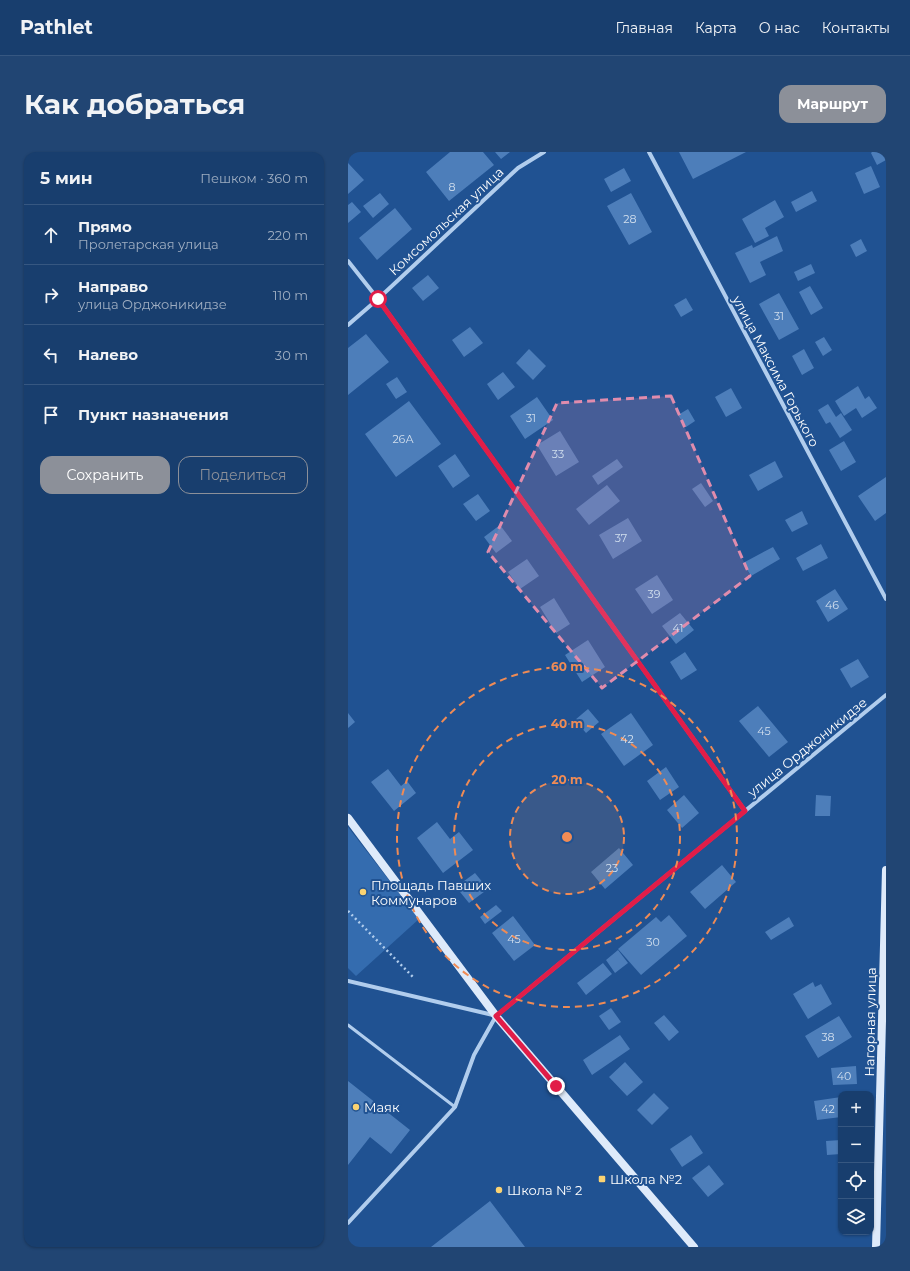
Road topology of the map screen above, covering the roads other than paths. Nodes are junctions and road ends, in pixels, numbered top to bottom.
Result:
1 (544, 152) edge
2 (649, 152) edge
3 (348, 261) edge
4 (378, 299) junction
5 (348, 325) edge
6 (886, 599) edge
7 (886, 695) edge
8 (745, 811) junction
9 (348, 818) edge
10 (886, 870) edge
11 (348, 981) edge
12 (496, 1016) junction
13 (348, 1025) edge
14 (455, 1107) junction
15 (348, 1223) edge
16 (694, 1247) edge
17 (876, 1247) edge

1 - 4 street, Комсомольская улица
2 - 6 street, улица Максима Горького
3 - 4 street
4 - 5 street, Комсомольская улица
4 - 8 street
7 - 8 street, улица Орджоникидзе
8 - 12 street, улица Орджоникидзе
9 - 12 street
10 - 17 street, Нагорная улица
11 - 12 street
12 - 14 street, улица Орджоникидзе
12 - 16 street
13 - 14 lane
14 - 15 street, улица Орджоникидзе

